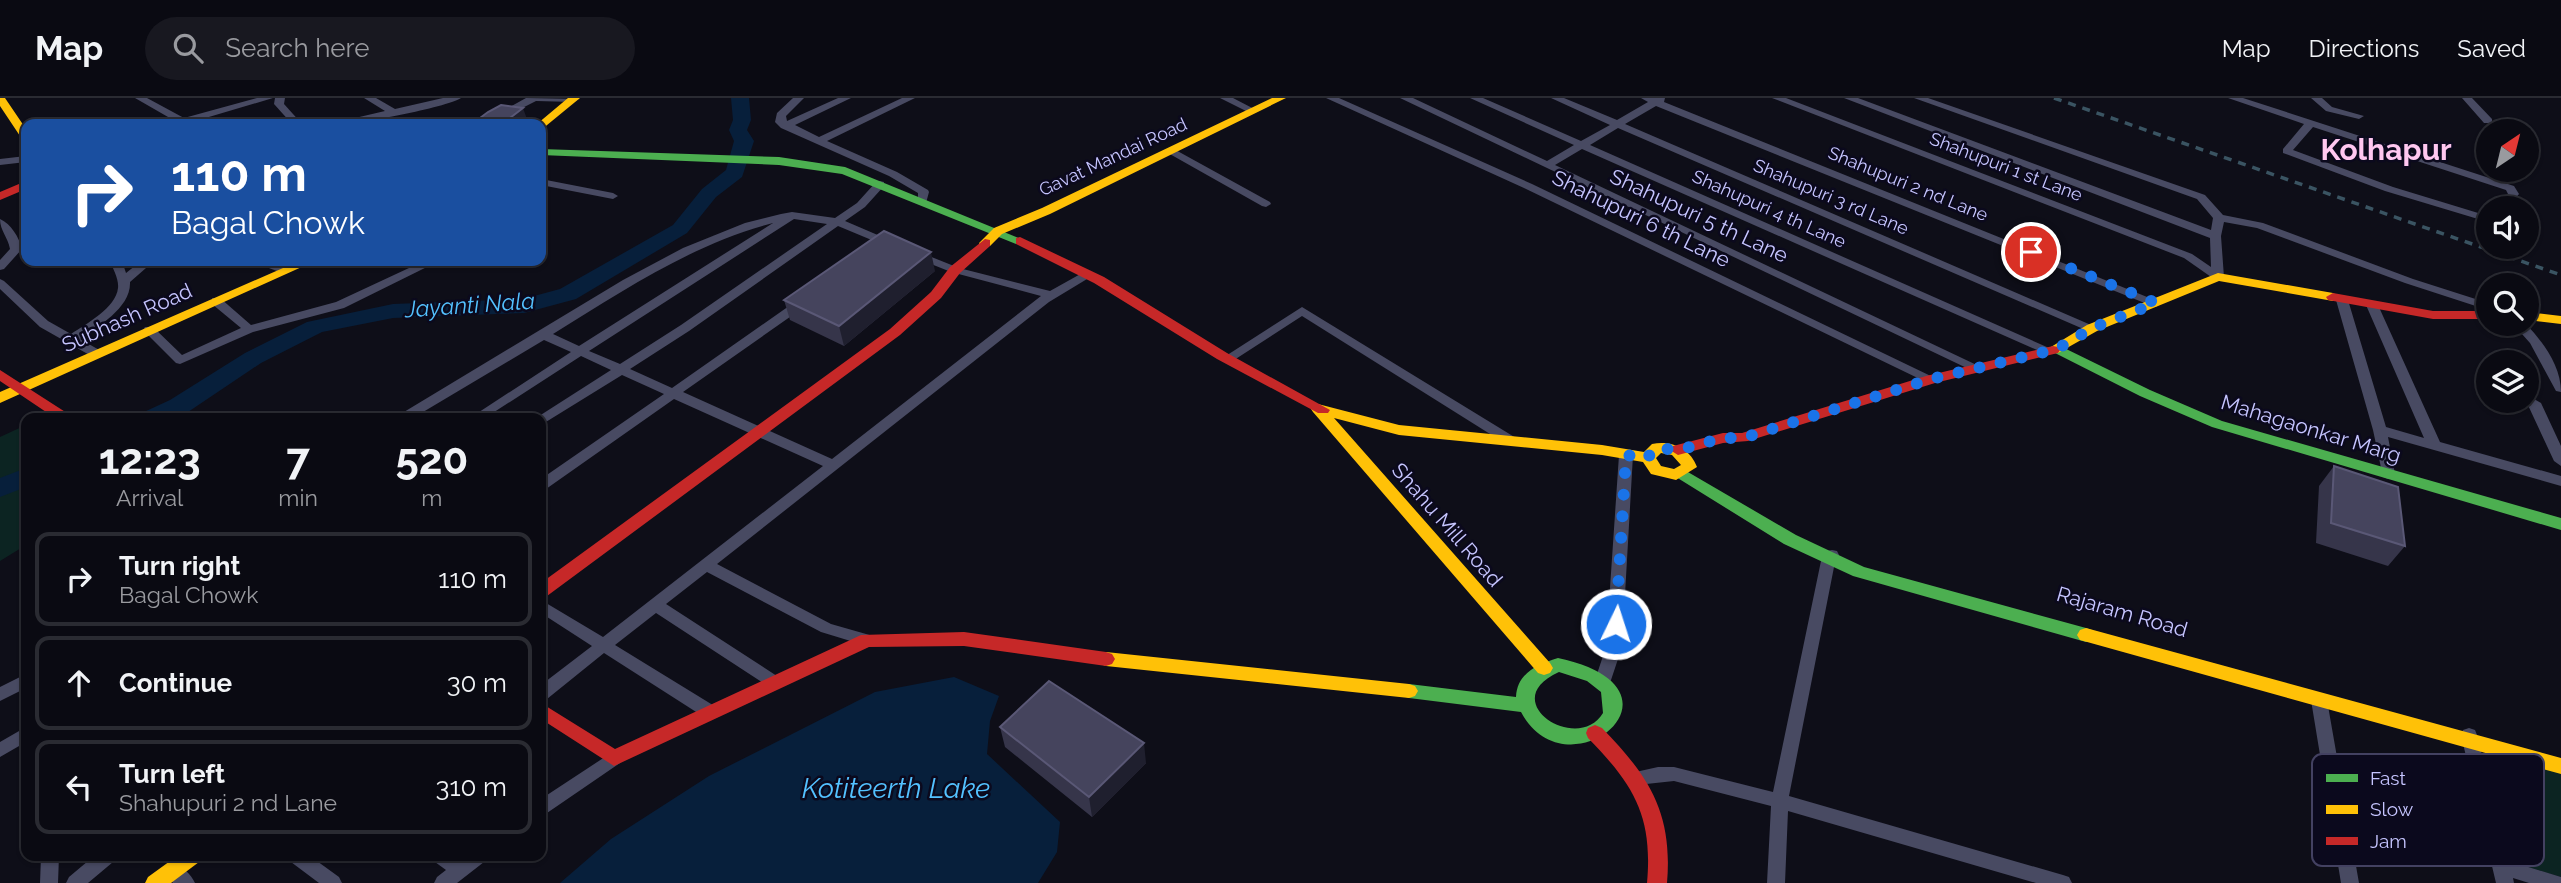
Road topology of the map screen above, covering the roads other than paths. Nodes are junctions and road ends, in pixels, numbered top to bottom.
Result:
1 (0, 98) edge
2 (140, 98) edge
3 (223, 98) edge
4 (268, 98) edge
5 (280, 98) edge
6 (369, 98) edge
7 (456, 98) edge
8 (535, 98) edge
9 (799, 98) edge
10 (846, 98) edge
11 (910, 98) edge
12 (1225, 98) edge
13 (1280, 98) edge
14 (1331, 98) edge
15 (1405, 98) edge
16 (1475, 98) edge
17 (1556, 98) edge
18 (1777, 98) edge
19 (1849, 98) edge
20 (1919, 98) edge
21 (2233, 98) edge
22 (2316, 98) edge
23 (2466, 98) edge
24 (574, 99) edge
25 (1655, 99) edge
26 (1253, 111) junction
27 (210, 113) junction
28 (395, 113) junction
29 (2359, 116) dead end
30 (175, 119) edge
31 (193, 119) edge
32 (292, 119) edge
33 (366, 119) edge
34 (494, 119) edge
35 (2486, 119) edge
36 (546, 123) edge
37 (2311, 123) junction
38 (1616, 125) junction
39 (785, 126) junction
40 (21, 130) edge
41 (819, 141) junction
42 (1581, 145) junction
43 (1172, 151) junction
44 (546, 152) edge
45 (21, 160) edge
46 (0, 162) edge
47 (1547, 165) junction
48 (546, 183) edge
49 (880, 184) junction
50 (21, 187) edge
51 (0, 196) edge
52 (613, 196) dead end
53 (2512, 196) edge
54 (922, 201) junction
55 (1266, 204) dead end
56 (792, 215) junction
57 (2476, 215) edge
58 (2219, 218) junction
59 (0, 222) edge
60 (837, 222) junction
61 (998, 231) junction
62 (2215, 236) junction
63 (887, 243) junction
64 (21, 247) edge
65 (876, 251) edge
66 (118, 266) edge
67 (142, 266) edge
68 (270, 266) edge
69 (297, 266) edge
70 (422, 266) edge
71 (0, 267) edge
72 (955, 270) junction
73 (285, 271) junction
74 (1088, 274) junction
75 (2218, 277) junction
76 (124, 281) junction
77 (0, 283) edge
78 (1051, 295) junction
79 (809, 298) edge
80 (2342, 300) junction
81 (216, 301) junction
82 (2156, 303) junction
83 (2476, 303) edge
84 (2372, 305) junction
85 (2476, 314) edge
86 (2539, 317) edge
87 (2561, 320) edge
88 (2092, 328) junction
89 (249, 329) junction
90 (149, 330) junction
91 (544, 335) junction
92 (2530, 336) edge
93 (71, 339) junction
94 (2054, 350) junction
95 (580, 351) junction
96 (97, 354) junction
97 (1227, 359) junction
98 (1977, 368) junction
99 (621, 369) junction
100 (0, 374) edge
101 (1931, 379) junction
102 (23, 388) junction
103 (2561, 388) edge
104 (674, 393) junction
105 (0, 398) edge
106 (1318, 409) junction
107 (2539, 412) edge
108 (58, 413) edge
109 (412, 413) edge
110 (484, 413) edge
111 (546, 418) edge
112 (2380, 430) junction
113 (757, 431) junction
114 (1512, 442) junction
115 (2434, 445) junction
116 (1626, 455) junction
117 (1648, 458) junction
118 (2561, 461) edge
119 (1684, 463) junction
120 (831, 464) junction
121 (2388, 474) junction
122 (2561, 481) edge
123 (546, 483) edge
124 (2561, 524) edge
125 (1830, 558) junction
126 (705, 564) junction
127 (546, 588) edge
128 (654, 604) junction
129 (546, 609) edge
130 (867, 640) junction
131 (603, 644) junction
132 (1544, 668) junction
133 (1604, 680) junction
134 (774, 682) junction
135 (21, 683) edge
136 (546, 690) edge
137 (0, 695) edge
138 (2319, 700) junction
139 (1525, 705) junction
140 (710, 712) junction
141 (546, 713) edge
142 (1595, 733) junction
143 (21, 737) edge
144 (2470, 737) junction
145 (0, 750) edge
146 (2328, 754) edge
147 (2474, 754) edge
148 (2523, 754) edge
149 (2544, 754) edge
150 (614, 758) junction
151 (2544, 761) edge
152 (2561, 766) edge
153 (1637, 778) junction
154 (1780, 800) junction
155 (546, 805) edge
156 (50, 861) edge
157 (101, 861) edge
158 (189, 861) edge
159 (304, 861) edge
160 (448, 861) edge
161 (471, 861) edge
162 (460, 869) junction
163 (2504, 875) edge
164 (178, 879) edge
165 (49, 883) edge
166 (75, 883) edge
167 (155, 883) edge
168 (333, 883) edge
169 (443, 883) edge
170 (1657, 883) edge
171 (1776, 883) edge
172 (2063, 883) edge
173 (2556, 883) edge

1 - 40 main road
2 - 30 street
3 - 27 street
4 - 27 street
5 - 32 street
6 - 28 street
7 - 28 street
8 - 24 street
8 - 34 street
9 - 39 street
10 - 39 street
11 - 41 street
12 - 26 street
13 - 26 main road, Gavat Mandai Road
14 - 101 street, Shahupuri 6 th Lane
15 - 47 street, Shahupuri 5 th Lane
16 - 42 street, Shahupuri 4 th Lane
17 - 38 street, Shahupuri 3 rd Lane
18 - 75 street, Shahupuri 1 st Lane
19 - 62 street
20 - 58 street
21 - 37 street
22 - 29 street
23 - 35 street
24 - 36 main road
25 - 38 street
25 - 82 street, Shahupuri 2 nd Lane
26 - 43 main road, Gavat Mandai Road
27 - 31 street
28 - 33 street
37 - 53 street
37 - 57 street
38 - 42 street
38 - 88 street, Shahupuri 3 rd Lane
39 - 41 street
41 - 54 street
42 - 47 street
42 - 94 street, Shahupuri 4 th Lane
43 - 55 street
43 - 61 main road, Gavat Mandai Road
44 - 49 main road
45 - 46 street
47 - 98 street, Shahupuri 5 th Lane
48 - 52 street
49 - 54 main road
49 - 60 street
50 - 51 main road
54 - 61 main road
56 - 60 street
56 - 91 street
56 - 95 street
58 - 62 street
58 - 83 street
59 - 64 street
60 - 63 street
60 - 99 street
61 - 72 main road, Gavat Mandai Road
61 - 74 main road
62 - 75 street
63 - 65 street
63 - 72 street
64 - 71 street
66 - 76 street
67 - 76 street
68 - 73 street
69 - 73 main road, Subhash Road
70 - 89 street
72 - 78 street
72 - 113 main road, Gavat Mandai Road
73 - 81 main road, Subhash Road
74 - 78 street
74 - 97 main road
75 - 80 main road
75 - 82 main road
76 - 93 street
77 - 93 street
78 - 120 street
79 - 104 street
80 - 84 main road
80 - 112 street
81 - 89 street
81 - 90 main road, Subhash Road
82 - 88 main road
84 - 85 main road
84 - 115 street
86 - 87 main road
88 - 94 main road
89 - 90 street
90 - 96 main road, Subhash Road
91 - 95 street
91 - 109 street
92 - 103 street
93 - 96 street
94 - 98 main road
94 - 121 main road, Mahagaonkar Marg
95 - 99 street
95 - 110 street
96 - 102 main road, Subhash Road
97 - 106 main road
97 - 114 street
98 - 101 main road
99 - 104 street
99 - 111 street
100 - 102 main road
101 - 119 main road
102 - 105 main road, Subhash Road
102 - 108 main road
104 - 113 street
104 - 123 street
106 - 114 main road
106 - 132 main road, Shahu Mill Road
107 - 118 street
112 - 115 street
112 - 121 street
113 - 120 street
113 - 127 main road, Gavat Mandai Road
114 - 116 main road
115 - 122 street
116 - 117 main road
116 - 133 street
117 - 119 main road
117 - 119 main road, Rajaram Road
119 - 125 main road, Rajaram Road
120 - 126 street
121 - 124 main road, Mahagaonkar Marg
125 - 138 main road
125 - 144 main road, Rajaram Road
125 - 154 street
126 - 128 street
126 - 130 street
128 - 131 street
128 - 134 street
129 - 131 street
130 - 134 main road
130 - 139 main road
131 - 136 street
131 - 140 street
132 - 133 main road
132 - 139 main road
133 - 142 main road
134 - 140 main road
135 - 137 street
138 - 144 main road
138 - 146 street
139 - 142 main road
140 - 150 main road
141 - 150 main road
142 - 153 main road
143 - 145 street
144 - 147 street
144 - 148 main road
144 - 149 main road, Rajaram Road
150 - 155 street
151 - 152 main road
153 - 154 street
153 - 170 main road
154 - 171 street
154 - 172 street
156 - 165 street
157 - 166 street
158 - 164 main road
159 - 168 street
160 - 162 street
161 - 162 street
162 - 169 street
163 - 173 street
164 - 167 main road

